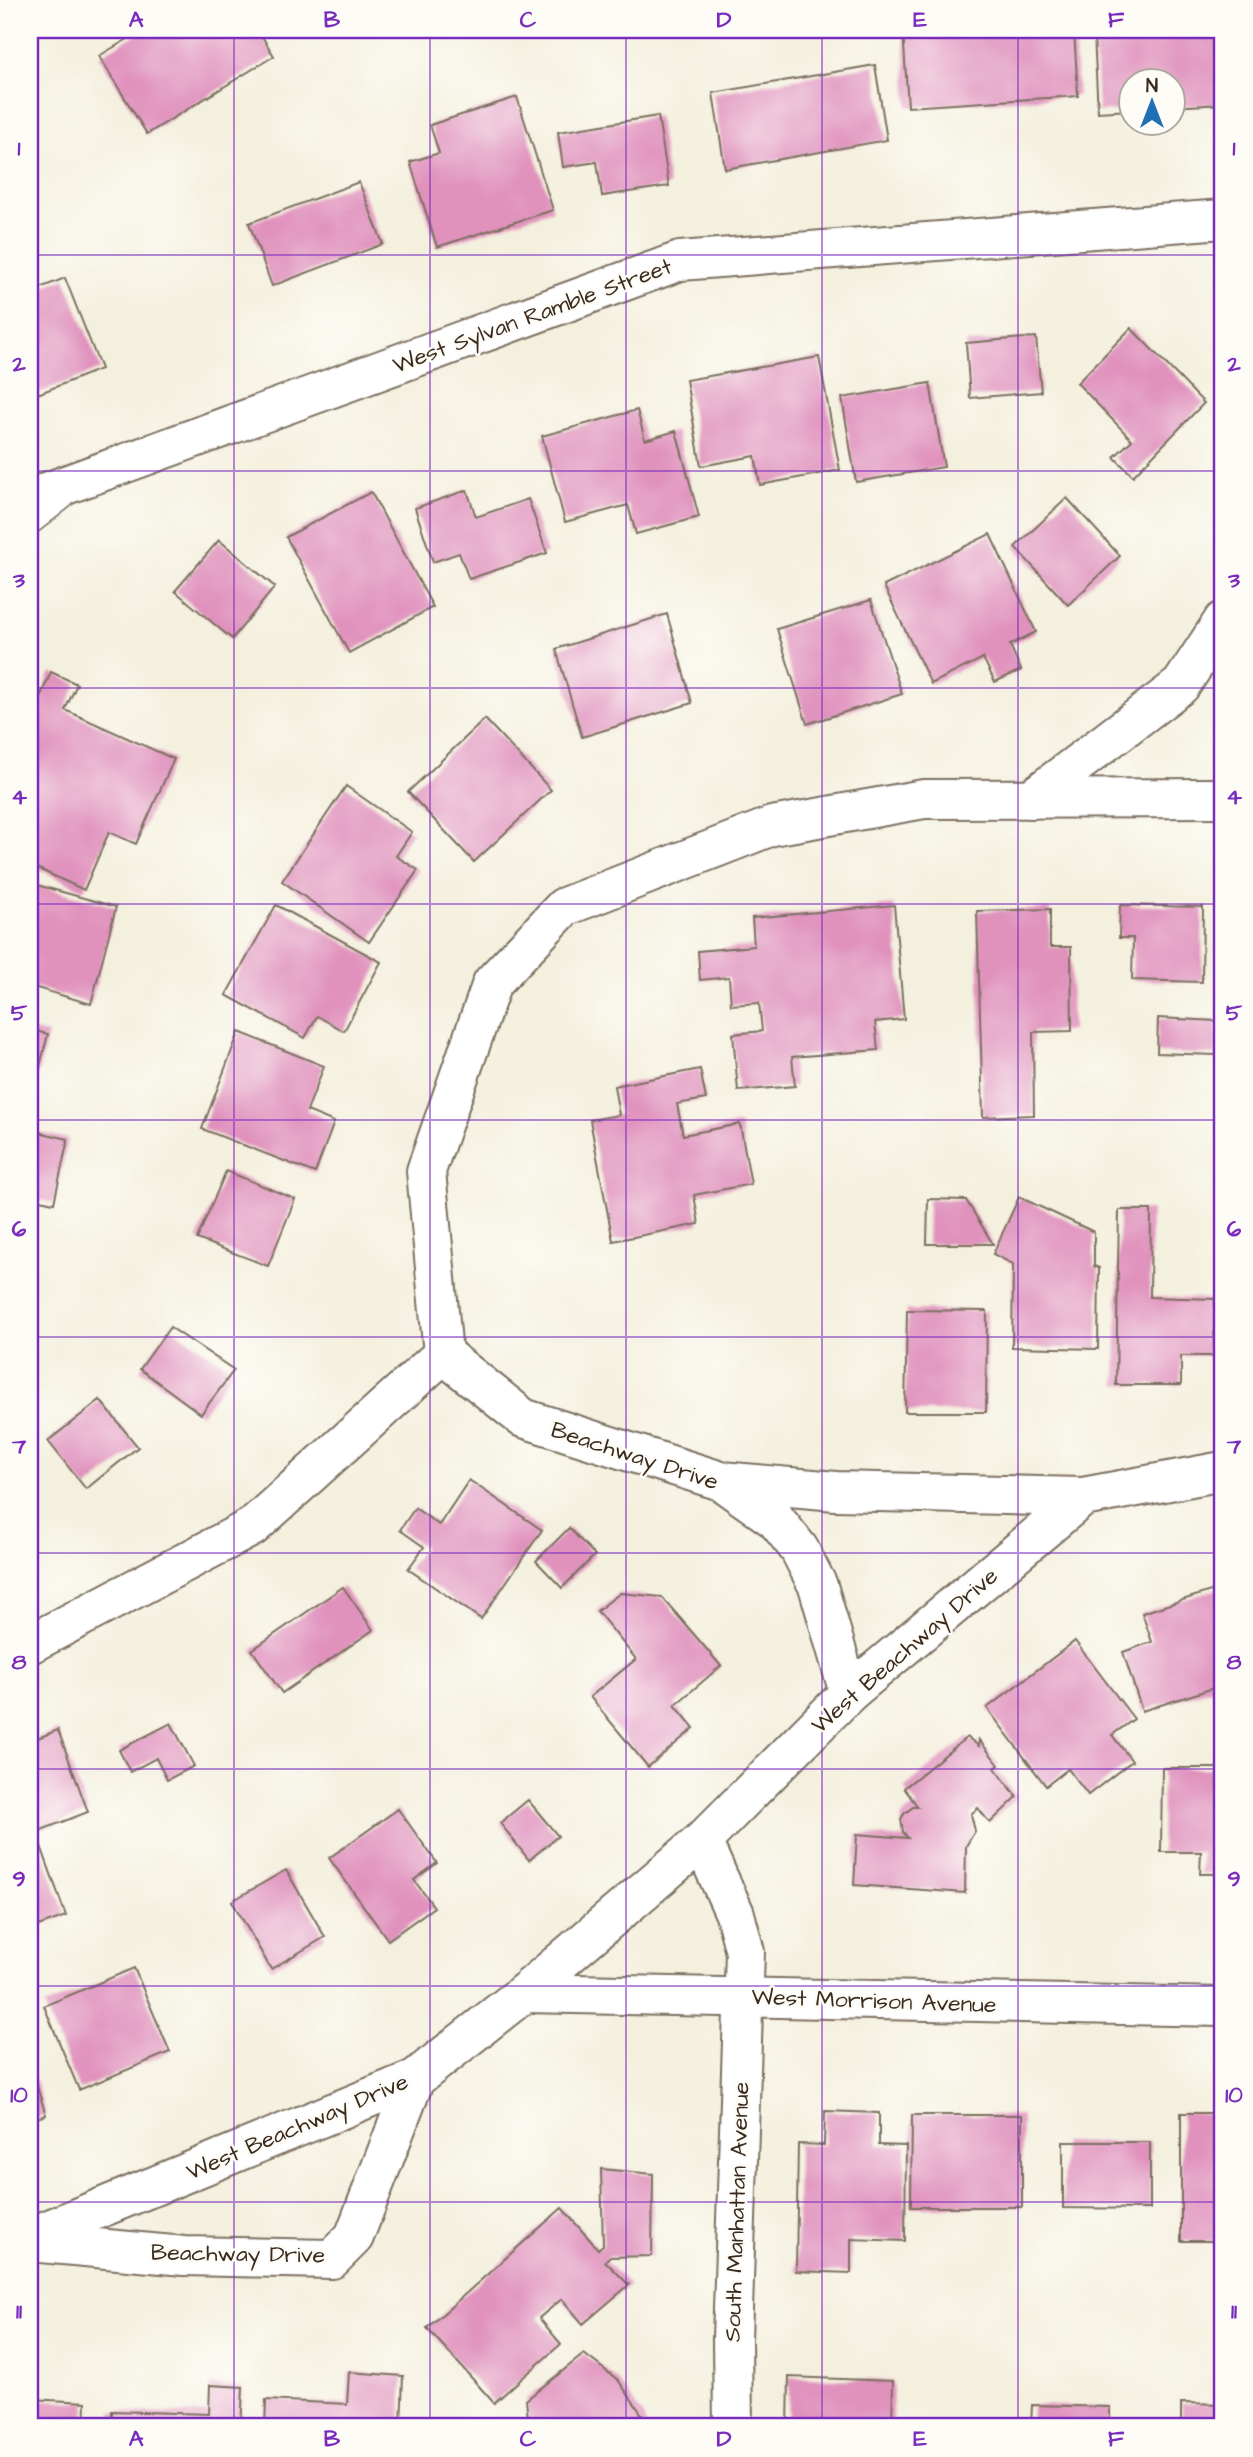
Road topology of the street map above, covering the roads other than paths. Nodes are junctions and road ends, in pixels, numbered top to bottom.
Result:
1 (1223, 219) edge
2 (89, 476) junction
3 (30, 498) edge
4 (30, 523) edge
5 (1223, 621) edge
6 (1223, 798) edge
7 (1031, 799) junction
8 (443, 1354) junction
9 (1223, 1471) edge
10 (721, 1481) junction
11 (1083, 1497) junction
12 (30, 1644) edge
13 (849, 1693) junction
14 (702, 1841) junction
15 (524, 1993) junction
16 (742, 1996) junction
17 (1223, 2007) edge
18 (415, 2078) junction
19 (30, 2239) edge
20 (733, 2427) edge

1 - 2 street, West Sylvan Ramble Street
2 - 3 street, West Sylvan Ramble Street
2 - 4 lane
5 - 7 street
6 - 7 street
7 - 8 street
8 - 10 street, Beachway Drive
8 - 12 street
9 - 11 street, West Beachway Drive
10 - 11 street, West Beachway Drive
10 - 13 street, Beachway Drive
11 - 13 street, West Beachway Drive
13 - 14 street, West Beachway Drive
14 - 15 street, West Beachway Drive
14 - 16 street
15 - 16 street, West Morrison Avenue
15 - 18 street, West Beachway Drive
16 - 17 street, West Morrison Avenue
16 - 20 street, South Manhattan Avenue
18 - 19 street, West Beachway Drive
18 - 19 street, Beachway Drive

